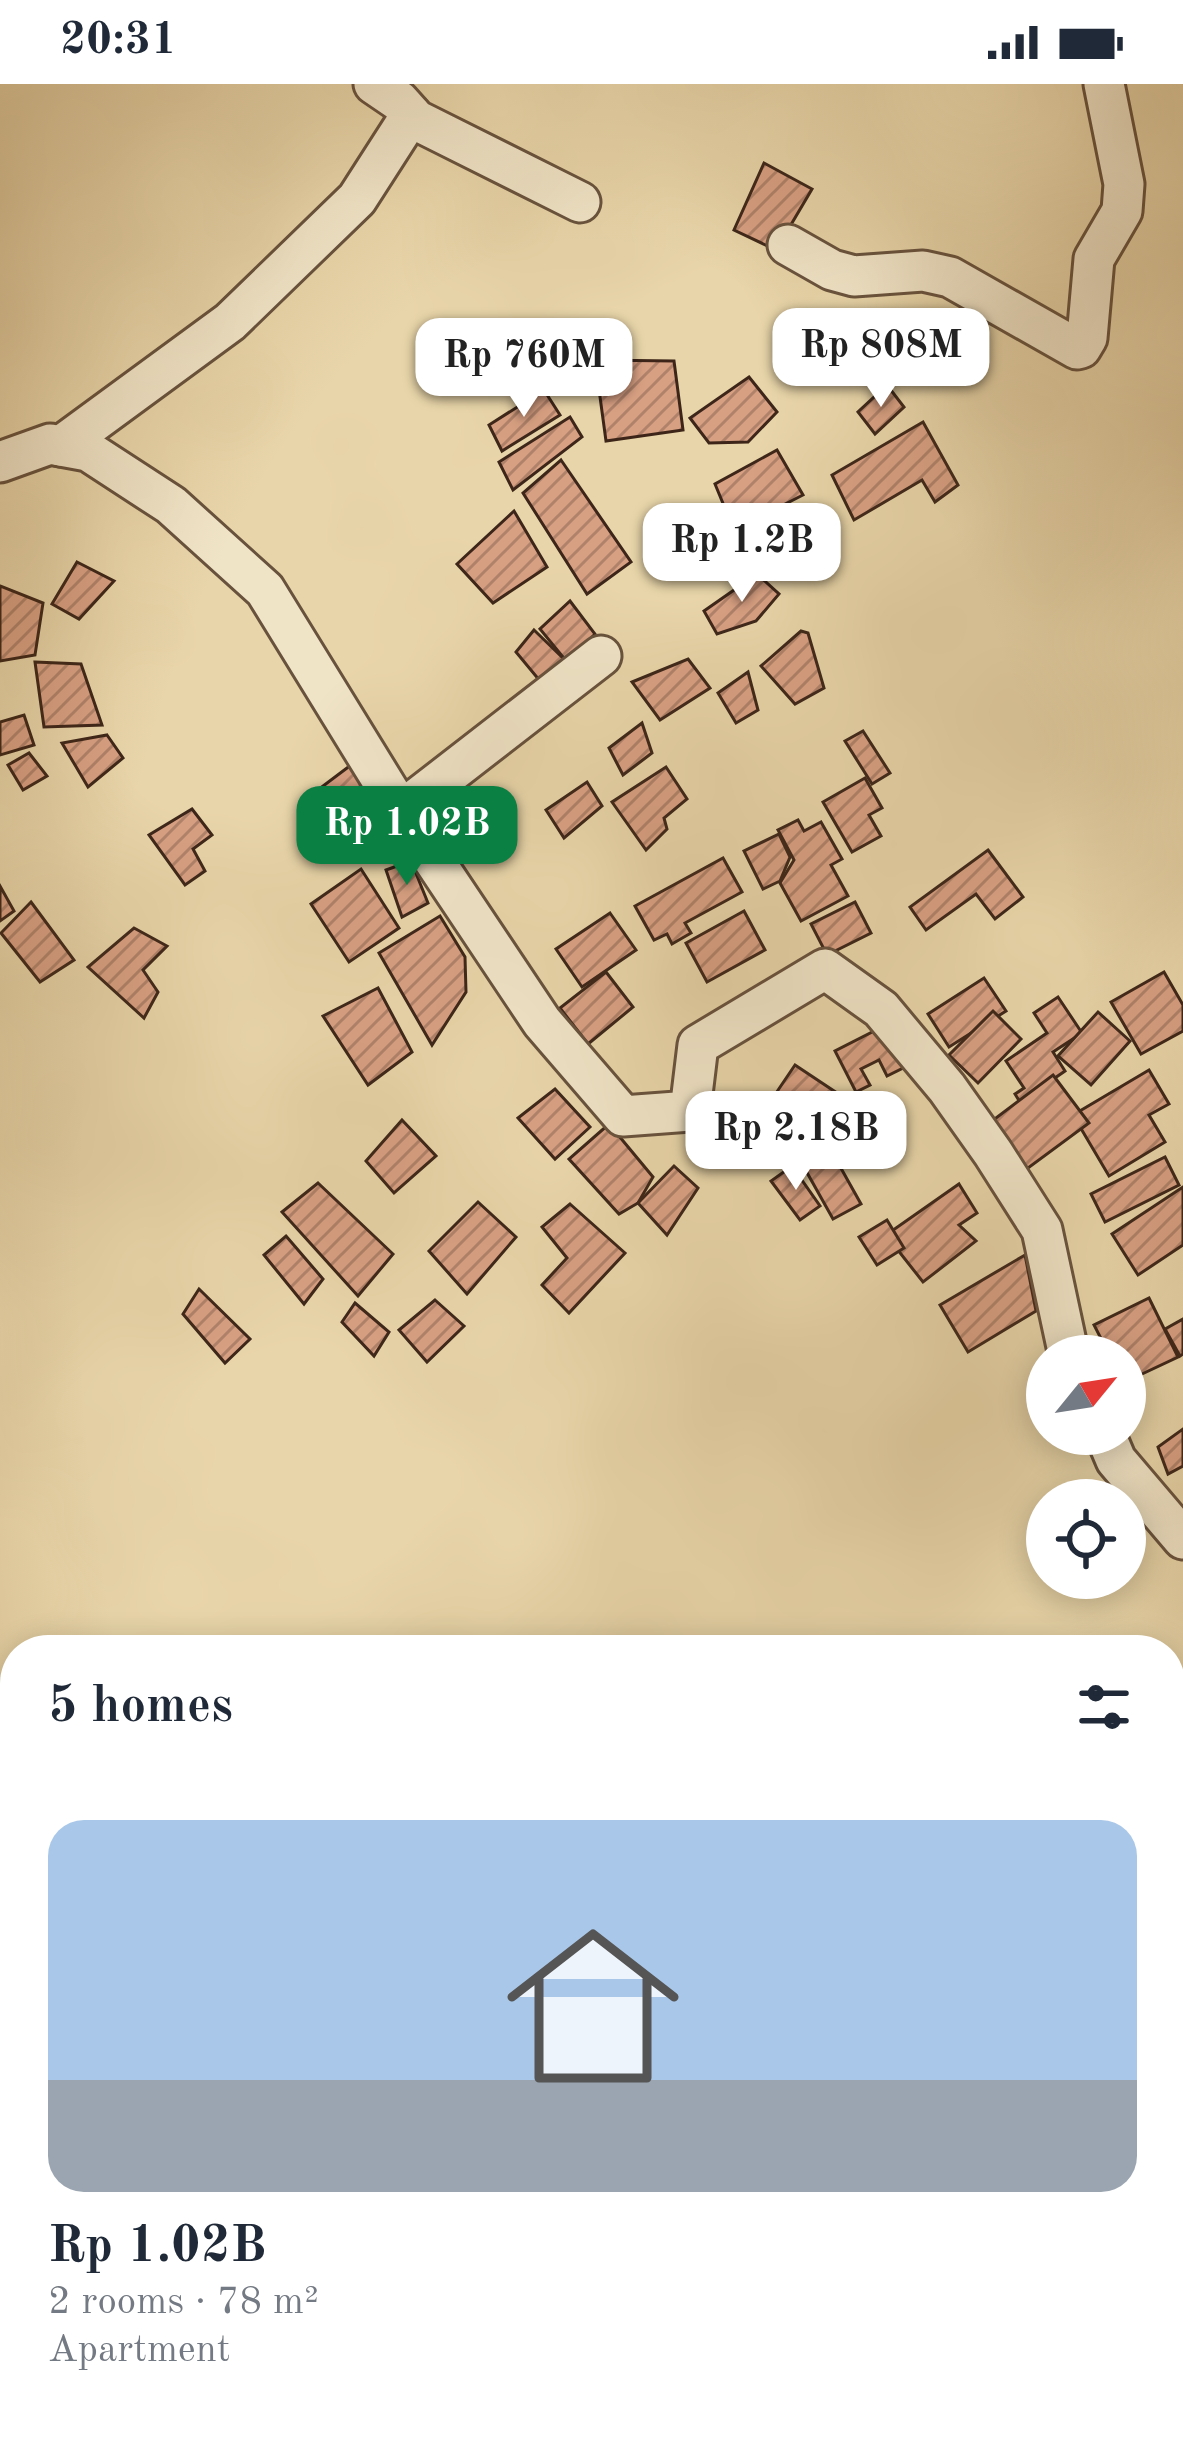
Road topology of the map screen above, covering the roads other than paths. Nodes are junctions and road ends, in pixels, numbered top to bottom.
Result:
1 (374, 84) edge
2 (1104, 84) edge
3 (411, 115) junction
4 (580, 202) dead end
5 (788, 245) dead end
6 (61, 446) junction
7 (0, 462) edge
8 (601, 656) dead end
9 (401, 811) junction
10 (1064, 1335) edge
11 (1114, 1455) edge
12 (1183, 1539) edge

1 - 3 street
2 - 5 street
3 - 4 street
3 - 6 street
6 - 7 street
6 - 9 street
8 - 9 street
9 - 10 street
11 - 12 street

